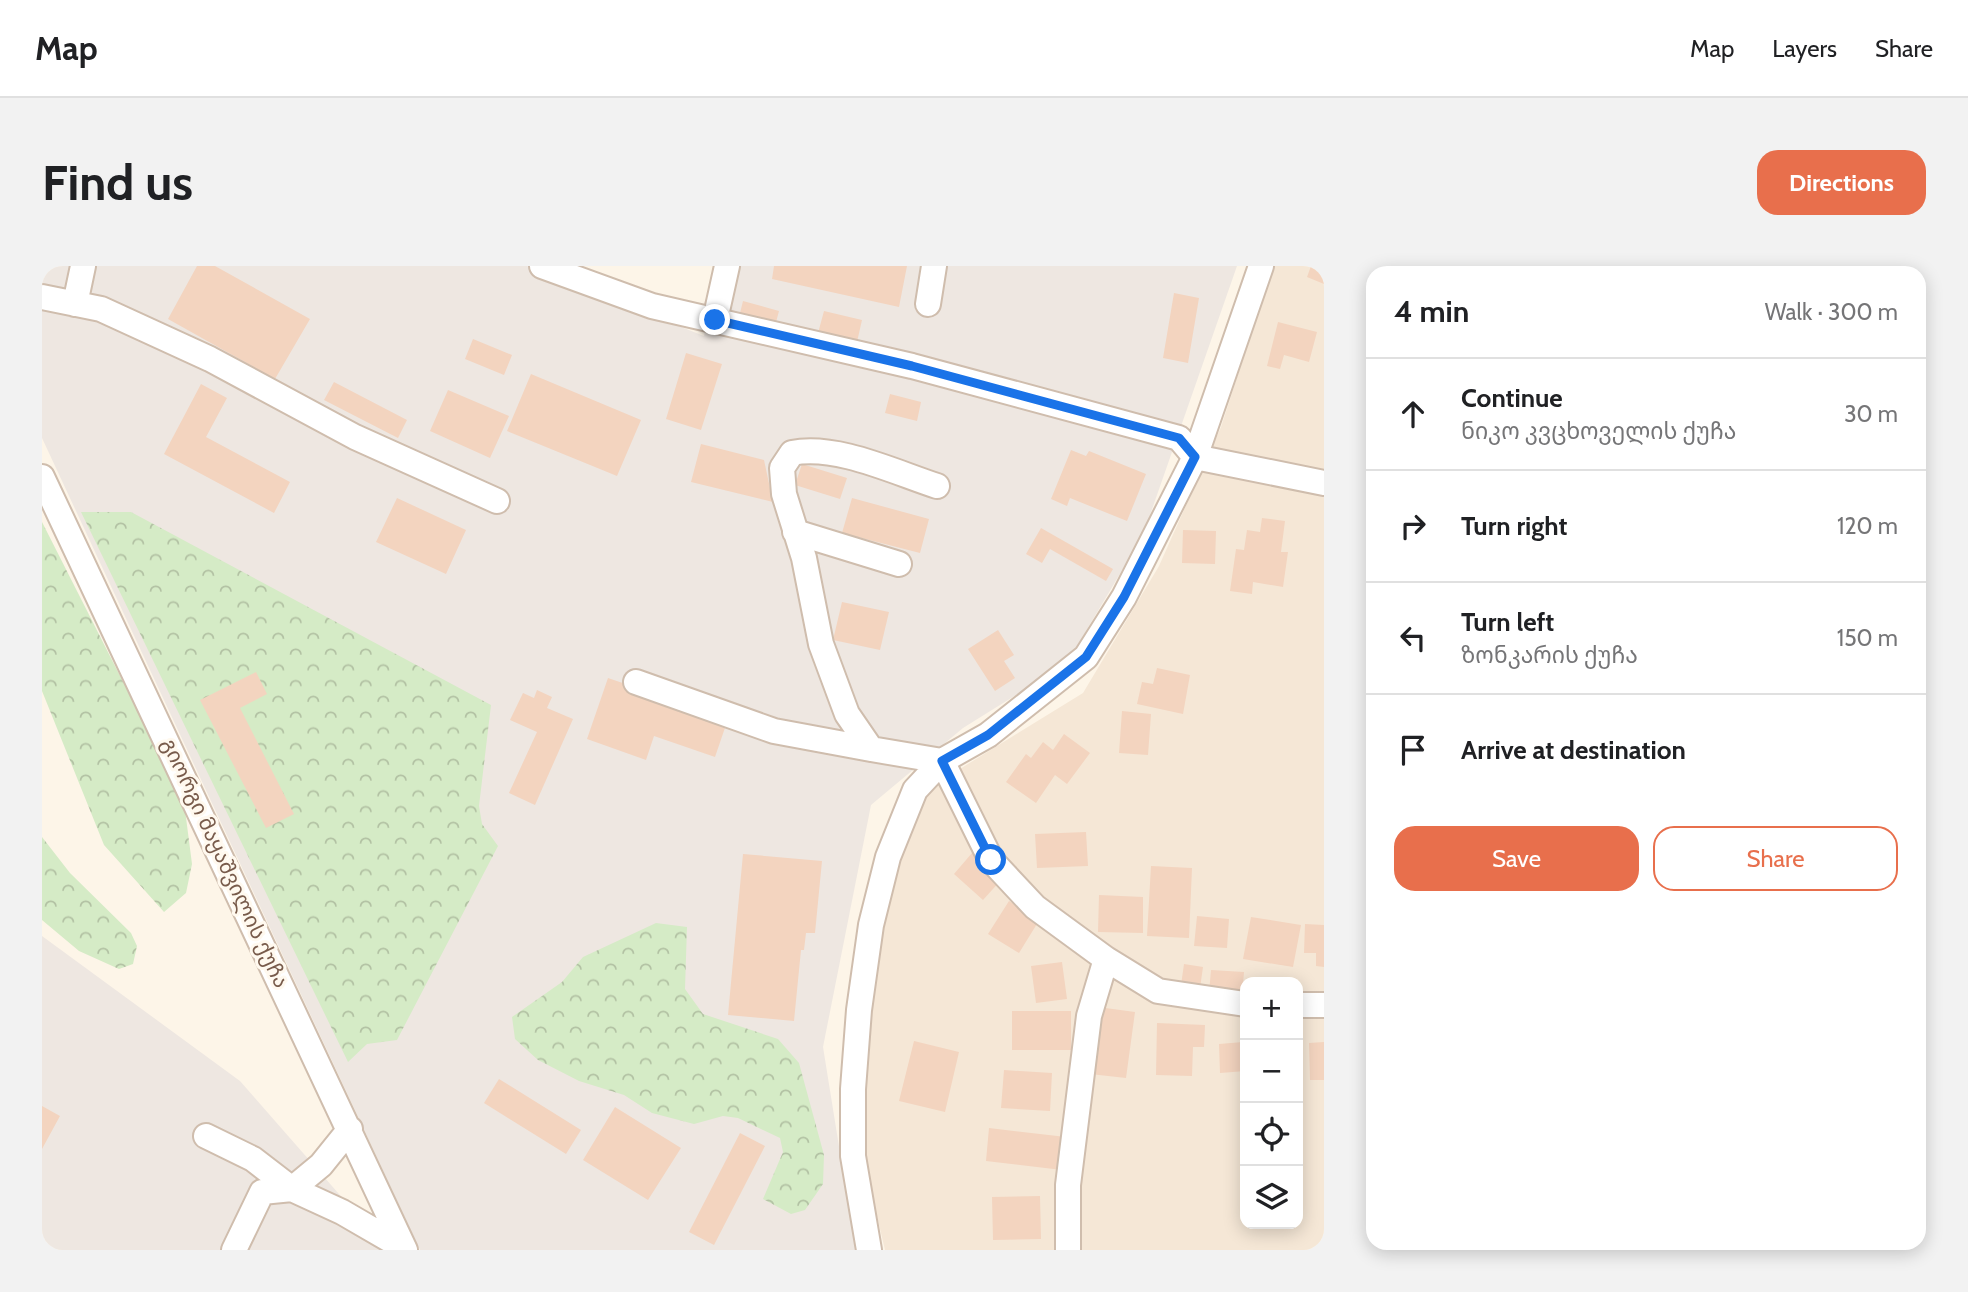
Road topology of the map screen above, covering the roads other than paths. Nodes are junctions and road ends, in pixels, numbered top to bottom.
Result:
1 (83, 266) edge
2 (542, 266) edge
3 (727, 266) edge
4 (934, 266) edge
5 (1260, 266) edge
6 (42, 297) edge
7 (75, 304) junction
8 (928, 304) dead end
9 (715, 320) junction
10 (1195, 457) junction
11 (42, 477) edge
12 (1324, 483) edge
13 (937, 486) dead end
14 (496, 501) dead end
15 (795, 532) junction
16 (899, 564) dead end
17 (636, 682) dead end
18 (871, 749) junction
19 (942, 761) junction
20 (1106, 959) junction
21 (1240, 1003) edge
22 (1303, 1006) edge
23 (1324, 1006) edge
24 (351, 1129) junction
25 (206, 1136) dead end
26 (292, 1189) junction
27 (405, 1249) edge
28 (234, 1250) edge
29 (869, 1250) edge
30 (1068, 1250) edge

1 - 7 street
2 - 9 street
3 - 9 street
4 - 8 street
5 - 10 street
6 - 7 street
7 - 14 street
9 - 10 street
10 - 12 street
10 - 19 street
11 - 24 street, გიორგი მაყაშვილის ქუჩა
13 - 15 street
15 - 16 street
15 - 18 street
17 - 18 street
18 - 19 street
19 - 20 street
19 - 29 street
20 - 21 street
20 - 30 street
22 - 23 street
24 - 26 street
24 - 27 street, გიორგი მაყაშვილის ქუჩა
25 - 26 street
26 - 27 street
26 - 28 street

